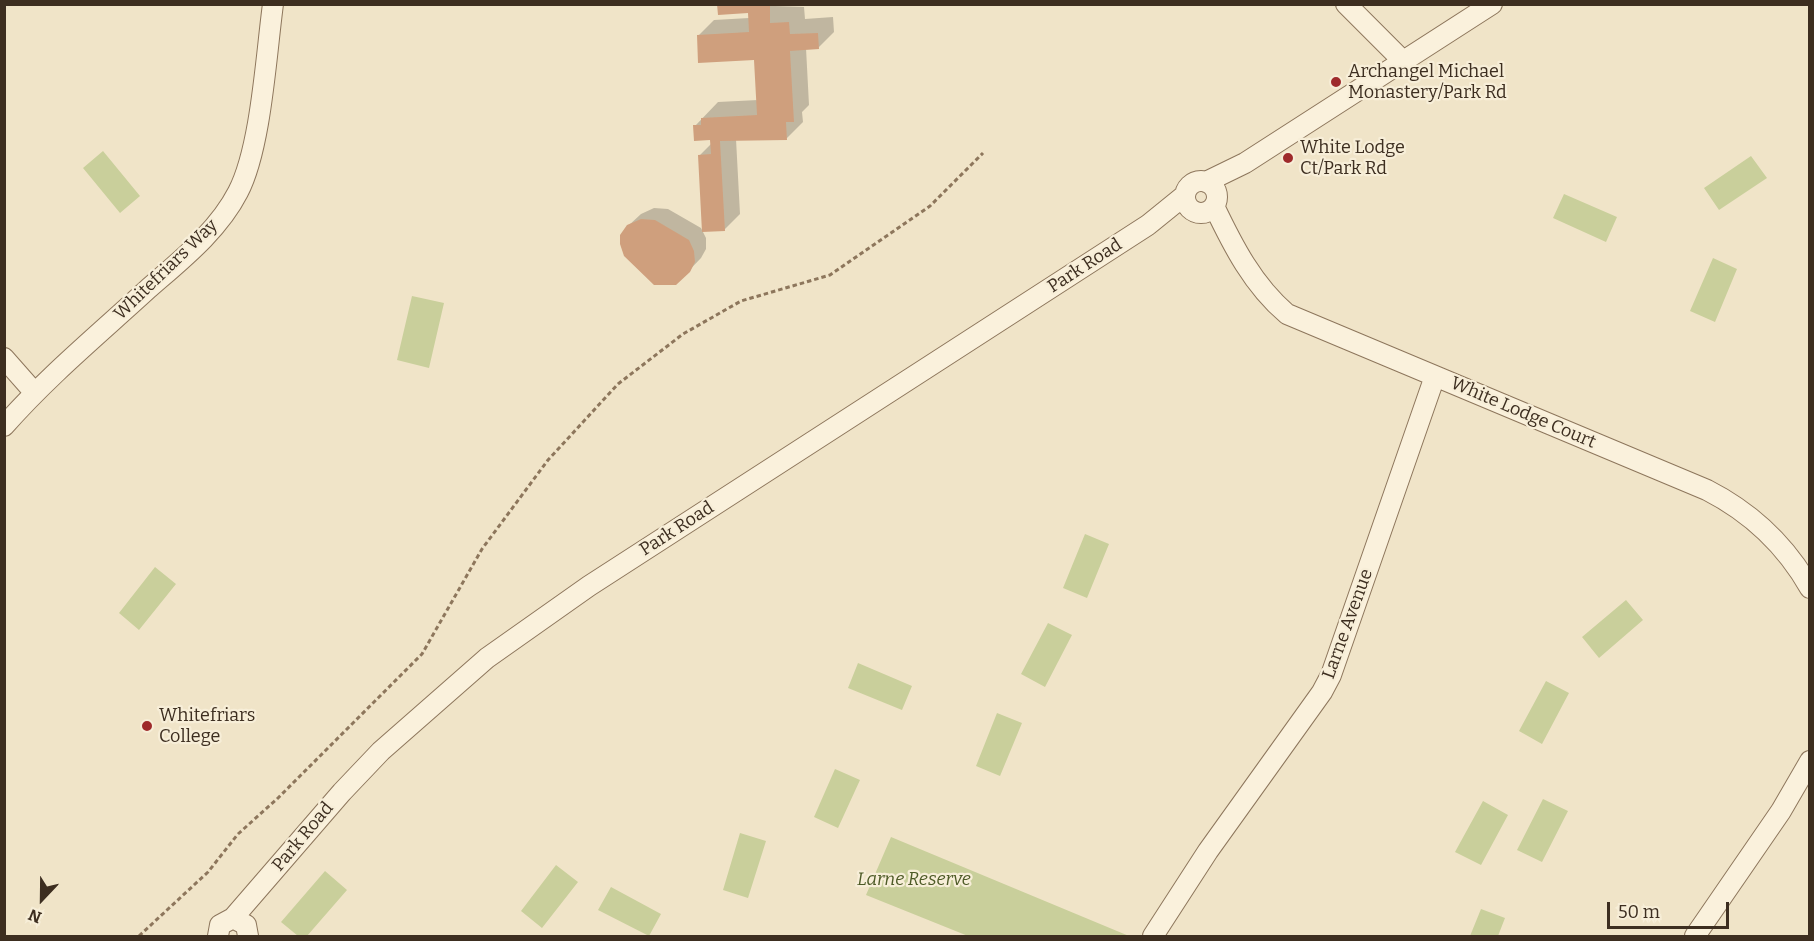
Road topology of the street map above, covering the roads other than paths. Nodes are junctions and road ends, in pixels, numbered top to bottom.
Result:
1 (273, 4) edge
2 (1346, 4) edge
3 (1491, 4) edge
4 (1402, 60) junction
5 (1203, 201) junction
6 (4, 358) edge
7 (1435, 376) junction
8 (34, 392) junction
9 (4, 426) edge
10 (1809, 588) edge
11 (1809, 761) edge
12 (245, 931) edge
13 (217, 936) edge
14 (1153, 936) edge
15 (1695, 936) edge

1 - 8 street, Whitefriars Way
2 - 4 street
3 - 4 street
4 - 5 street
5 - 7 street, White Lodge Court
5 - 12 street, Park Road
6 - 8 street
7 - 10 street, White Lodge Court
7 - 14 street, Larne Avenue
8 - 9 street, Whitefriars Way
11 - 15 street
12 - 13 street, Park Road

